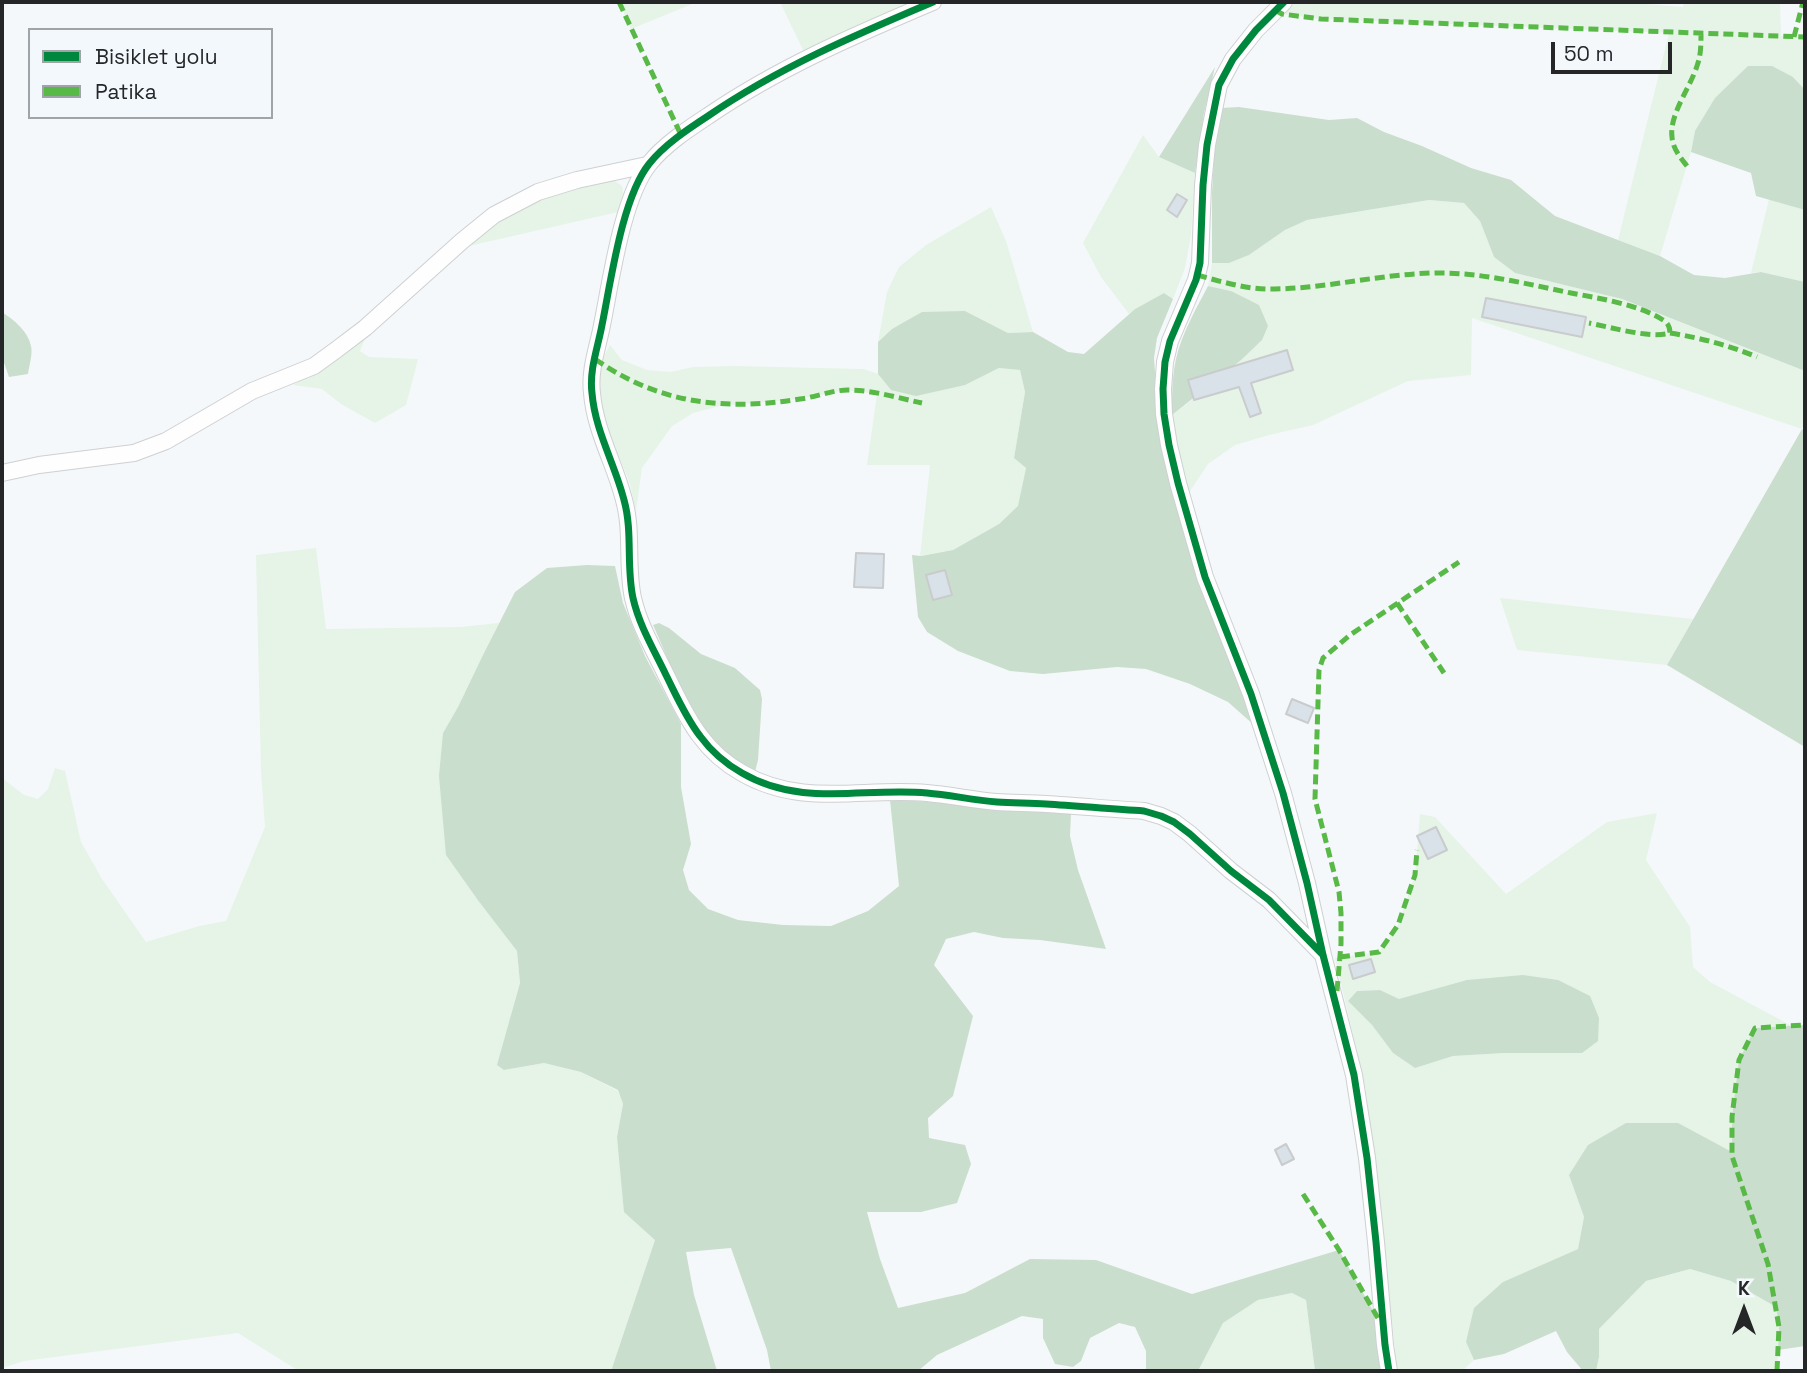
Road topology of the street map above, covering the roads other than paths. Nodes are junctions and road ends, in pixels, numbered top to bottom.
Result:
1 (933, 2) edge
2 (1284, 2) edge
3 (647, 165) junction
4 (2, 473) edge
5 (1323, 955) junction
6 (1389, 1371) edge

1 - 3 street
2 - 5 street
3 - 4 street
3 - 5 street
5 - 6 street

